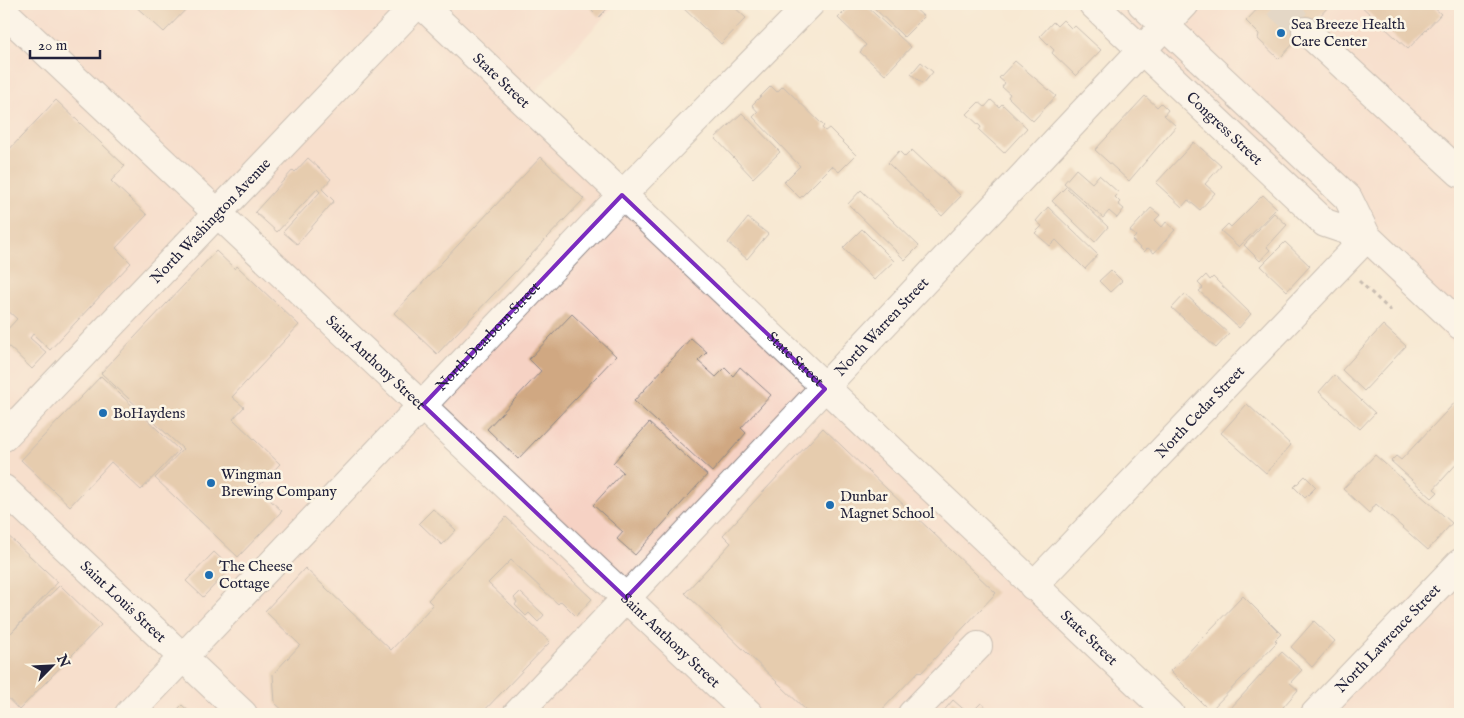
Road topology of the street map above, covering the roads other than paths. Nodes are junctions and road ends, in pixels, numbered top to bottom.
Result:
1 (417, 4) edge
2 (422, 4) edge
3 (810, 4) edge
4 (1093, 4) edge
5 (1142, 4) edge
6 (1185, 4) edge
7 (12, 16) edge
8 (1165, 26) junction
9 (1306, 31) tunnel mouth
10 (1142, 50) junction
11 (1460, 173) edge
12 (622, 195) junction
13 (218, 212) junction
14 (1367, 237) junction
15 (1460, 325) edge
16 (825, 389) junction
17 (423, 405) junction
18 (4, 437) edge
19 (4, 489) edge
20 (1460, 563) edge
21 (1033, 586) junction
22 (626, 598) junction
23 (978, 646) dead end
24 (183, 657) junction
25 (129, 714) edge
26 (243, 714) edge
27 (517, 714) edge
28 (749, 714) edge
29 (912, 714) edge
30 (1170, 714) edge
31 (1315, 714) edge

1 - 13 street, North Washington Avenue
2 - 12 street, State Street
3 - 12 street, North Dearborn Street
4 - 10 street, Congress Street
5 - 8 street, Congress Street
6 - 8 street, North Warren Street
7 - 13 street, Saint Anthony Street
8 - 10 street, North Warren Street
8 - 14 street, Congress Street
9 - 11 street
10 - 14 street, Congress Street
10 - 16 street, North Warren Street
12 - 16 street, State Street
12 - 17 street, North Dearborn Street
13 - 17 street, Saint Anthony Street
13 - 18 street, North Washington Avenue
14 - 15 street, Congress Street
14 - 21 street, North Cedar Street
16 - 21 street, State Street
16 - 22 street, North Warren Street
17 - 22 street, Saint Anthony Street
17 - 24 street, North Dearborn Street
19 - 24 street, Saint Louis Street
20 - 31 street, North Lawrence Street
21 - 30 street, State Street
22 - 27 street, North Warren Street
22 - 28 street, Saint Anthony Street
23 - 29 street
24 - 25 street, North Dearborn Street
24 - 26 street, Saint Louis Street

